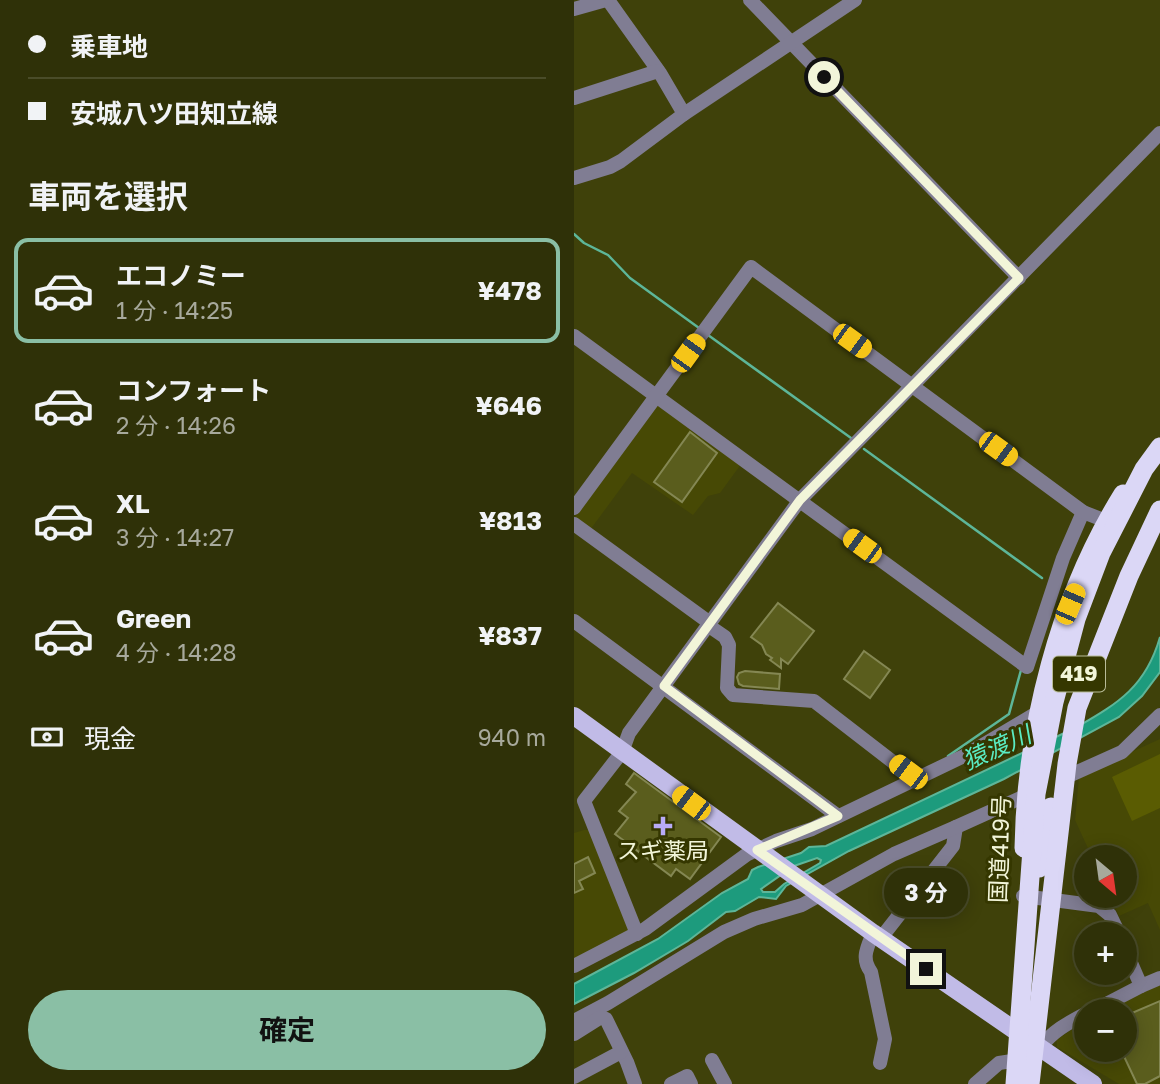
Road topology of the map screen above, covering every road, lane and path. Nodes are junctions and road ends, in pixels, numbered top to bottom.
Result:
1 (607, 0) edge
2 (750, 0) edge
3 (855, 0) edge
4 (574, 9) edge
5 (790, 42) junction
6 (658, 71) junction
7 (574, 98) edge
8 (684, 114) junction
9 (1160, 133) edge
10 (574, 178) edge
11 (1019, 278) junction
12 (574, 336) edge
13 (912, 386) junction
14 (657, 396) junction
15 (1160, 433) edge
16 (1160, 447) edge
17 (1160, 467) edge
18 (1160, 495) edge
19 (800, 500) junction
20 (574, 508) edge
21 (1160, 510) edge
22 (1083, 512) junction
23 (1106, 521) junction
24 (574, 524) edge
25 (574, 621) edge
26 (710, 624) junction
27 (664, 686) junction
28 (1160, 715) edge
29 (574, 716) edge
30 (1039, 717) junction
31 (622, 751) junction
32 (1067, 771) junction
33 (915, 779) junction
34 (1025, 796) junction
35 (838, 816) junction
36 (956, 827) junction
37 (757, 850) junction
38 (1039, 868) junction
39 (819, 893) junction
40 (1023, 895) junction
41 (1052, 901) junction
42 (1113, 922) edge
43 (637, 934) junction
44 (877, 936) junction
45 (574, 966) edge
46 (1137, 977) edge
47 (1160, 978) edge
48 (1141, 986) junction
49 (1115, 999) edge
50 (1074, 1020) edge
51 (574, 1021) edge
52 (1015, 1030) junction
53 (574, 1034) edge
54 (1038, 1044) junction
55 (621, 1052) junction
56 (712, 1060) dead end
57 (1012, 1060) junction
58 (880, 1063) dead end
59 (574, 1077) edge
60 (635, 1084) edge
61 (671, 1084) edge
62 (691, 1084) edge
63 (725, 1084) edge
64 (975, 1084) edge
65 (1010, 1084) edge
66 (1015, 1084) edge
67 (1022, 1084) edge
68 (1030, 1084) edge
69 (1093, 1084) edge

1 - 4 street
1 - 6 street
2 - 5 street
3 - 5 street
5 - 8 street
5 - 11 street
6 - 7 street
6 - 8 street
8 - 10 street
9 - 11 street
11 - 13 street
12 - 14 street
13 - 14 street
13 - 19 street
13 - 22 street
14 - 19 street
14 - 20 street
15 - 23 highway, 国道419号 / 419
16 - 66 highway, 419, bridge
17 - 38 highway, 419
18 - 38 highway, 419
19 - 22 street
19 - 26 street
21 - 32 highway, 419
22 - 23 street
23 - 30 highway, 国道419号 / 419
24 - 26 street
25 - 27 street
26 - 27 street
26 - 33 street
27 - 31 street
27 - 35 street
28 - 32 street
29 - 31 main road
30 - 33 street
30 - 34 highway, 国道419号 / 419
31 - 37 main road
31 - 43 street
32 - 41 highway, 419
33 - 35 street
34 - 36 street
34 - 40 highway, 国道419号 / 419
35 - 37 street
36 - 39 street
36 - 44 street
37 - 39 main road
37 - 43 street
38 - 67 highway, 419
39 - 44 main road
39 - 51 street
40 - 41 street
40 - 52 highway, 国道419号 / 419
41 - 42 street
41 - 54 highway, 419
43 - 45 street
44 - 52 main road
44 - 58 street
46 - 48 street
47 - 48 street
48 - 49 street
50 - 54 street
52 - 54 main road
52 - 57 highway, 国道419号 / 419
53 - 55 street
54 - 68 highway, 419
54 - 69 main road
55 - 59 street
55 - 60 street
56 - 63 street
57 - 64 street
57 - 65 highway, 国道419号 / 419
61 - 62 street

